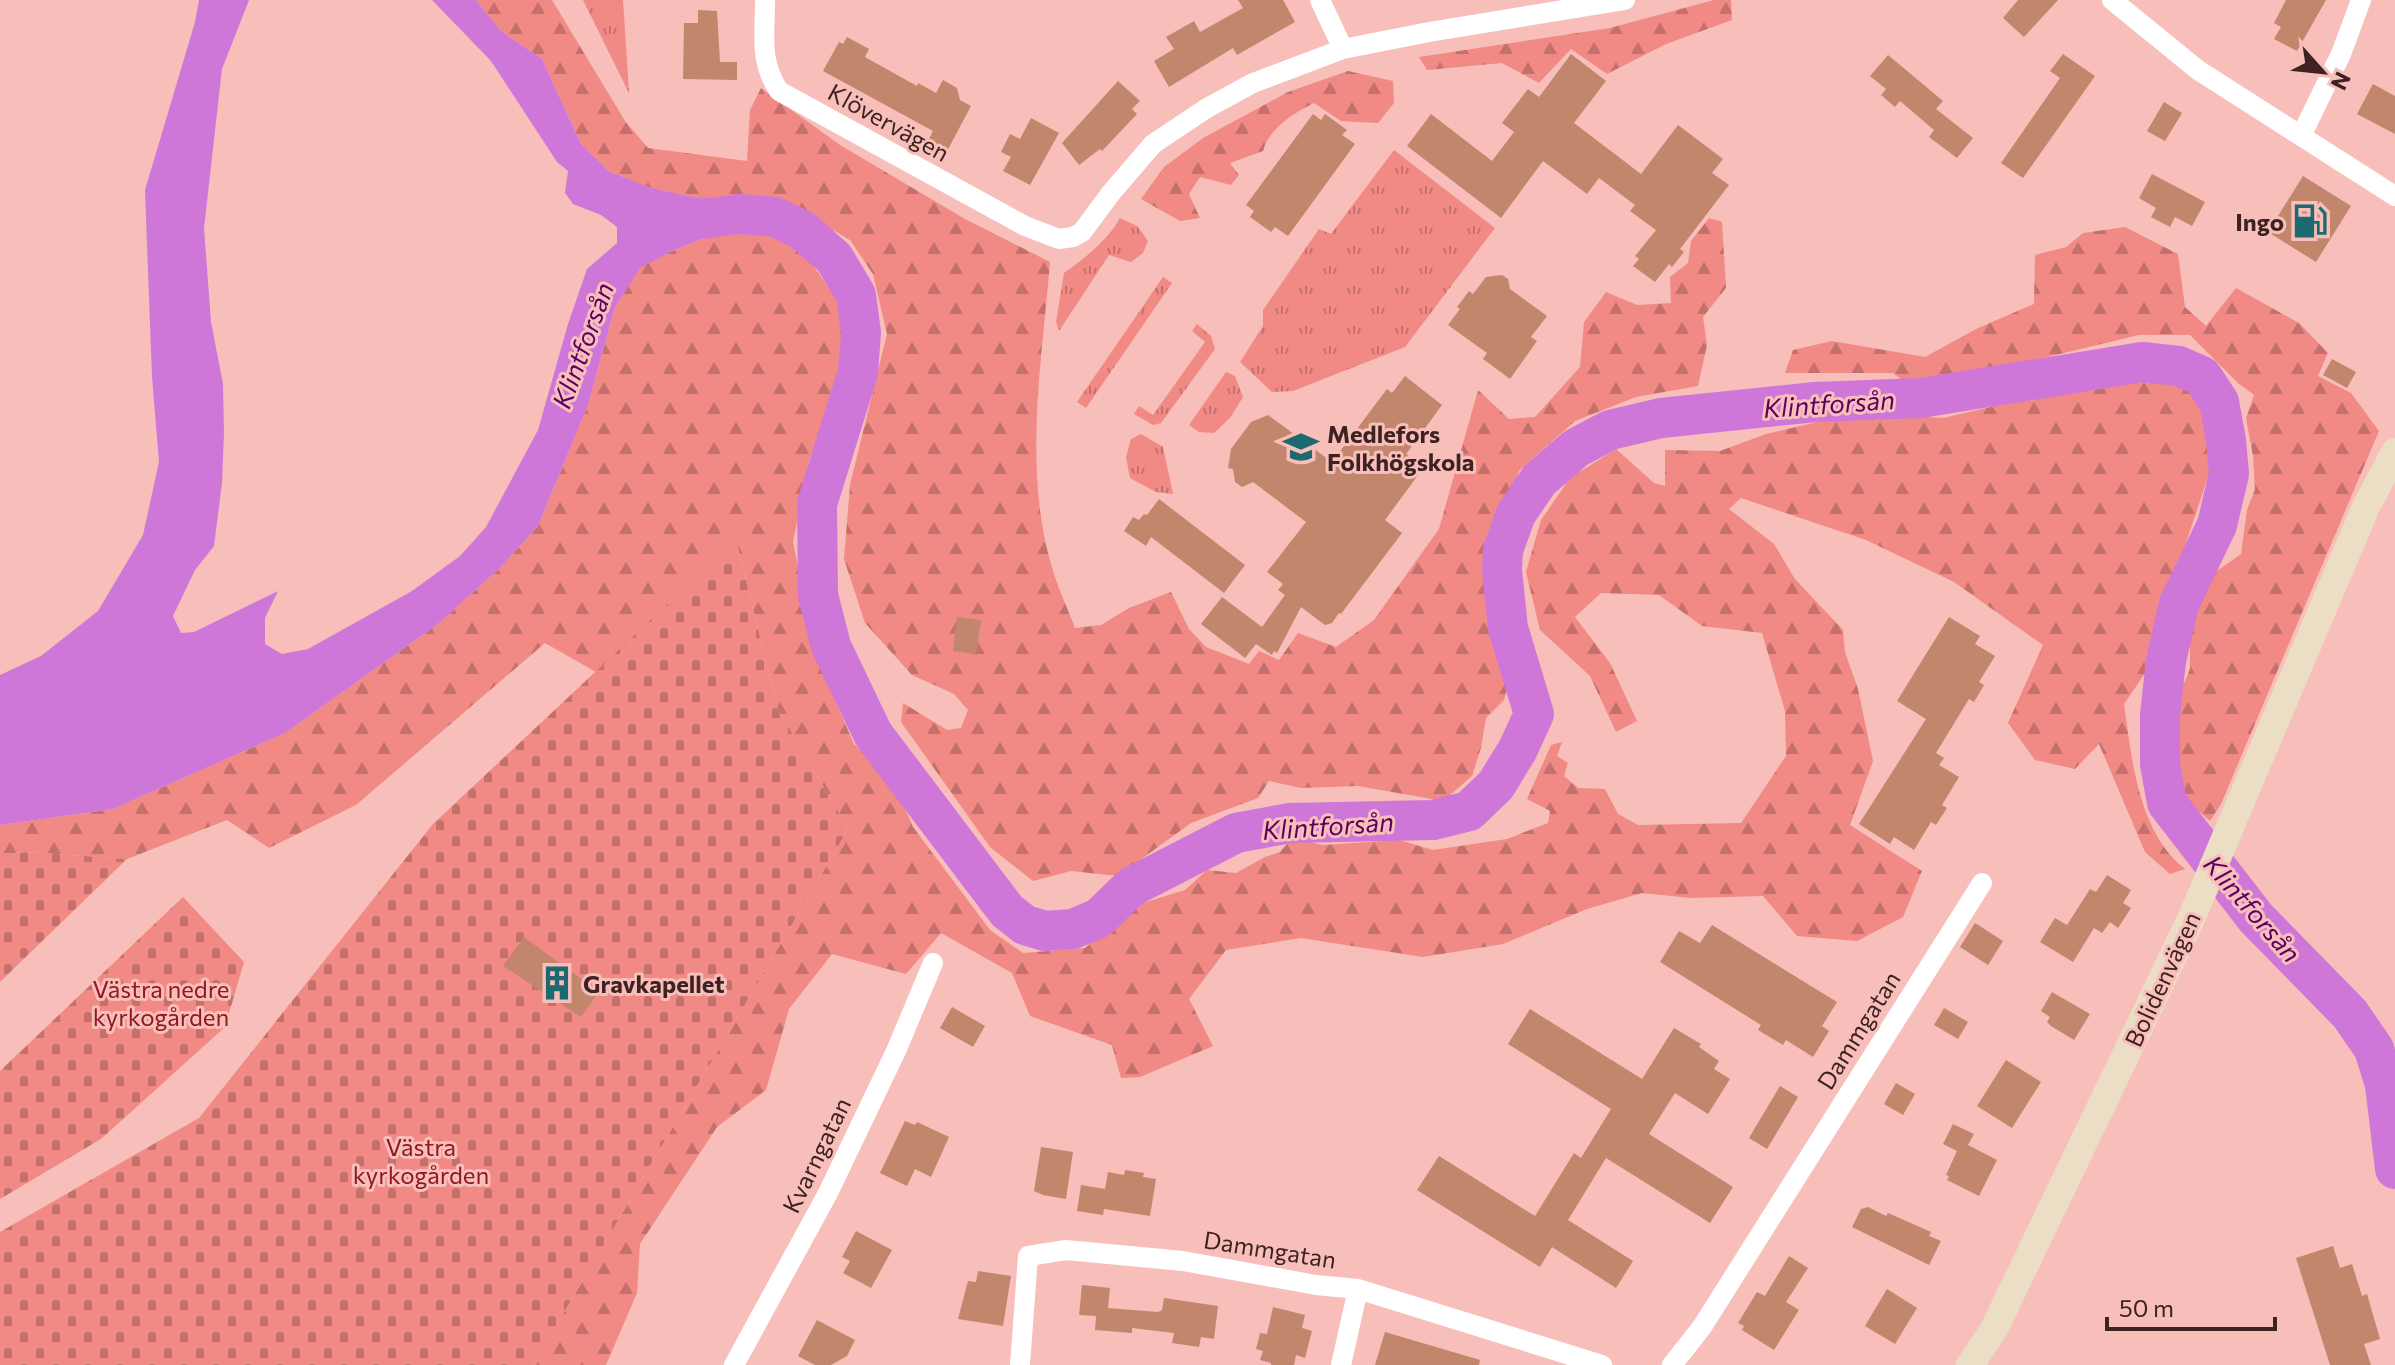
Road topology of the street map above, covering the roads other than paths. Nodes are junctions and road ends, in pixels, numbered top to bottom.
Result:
1 (765, 0) edge
2 (1320, 0) edge
3 (1625, 0) edge
4 (2112, 0) edge
5 (2361, 0) edge
6 (1343, 49) junction
7 (2301, 136) junction
8 (2395, 196) edge
9 (2395, 452) edge
10 (1982, 883) dead end
11 (933, 963) dead end
12 (1358, 1289) junction
13 (734, 1365) edge
14 (1020, 1365) edge
15 (1341, 1365) edge
16 (1602, 1365) edge
17 (1672, 1365) edge
18 (1970, 1365) edge

1 - 6 street, Klövervägen
2 - 6 street
3 - 6 street
4 - 7 street
5 - 7 street
7 - 8 street
9 - 18 main road, Bolidenvägen
10 - 17 street, Dammgatan
11 - 13 street, Kvarngatan
12 - 14 street, Dammgatan
12 - 15 street
12 - 16 street, Dammgatan

